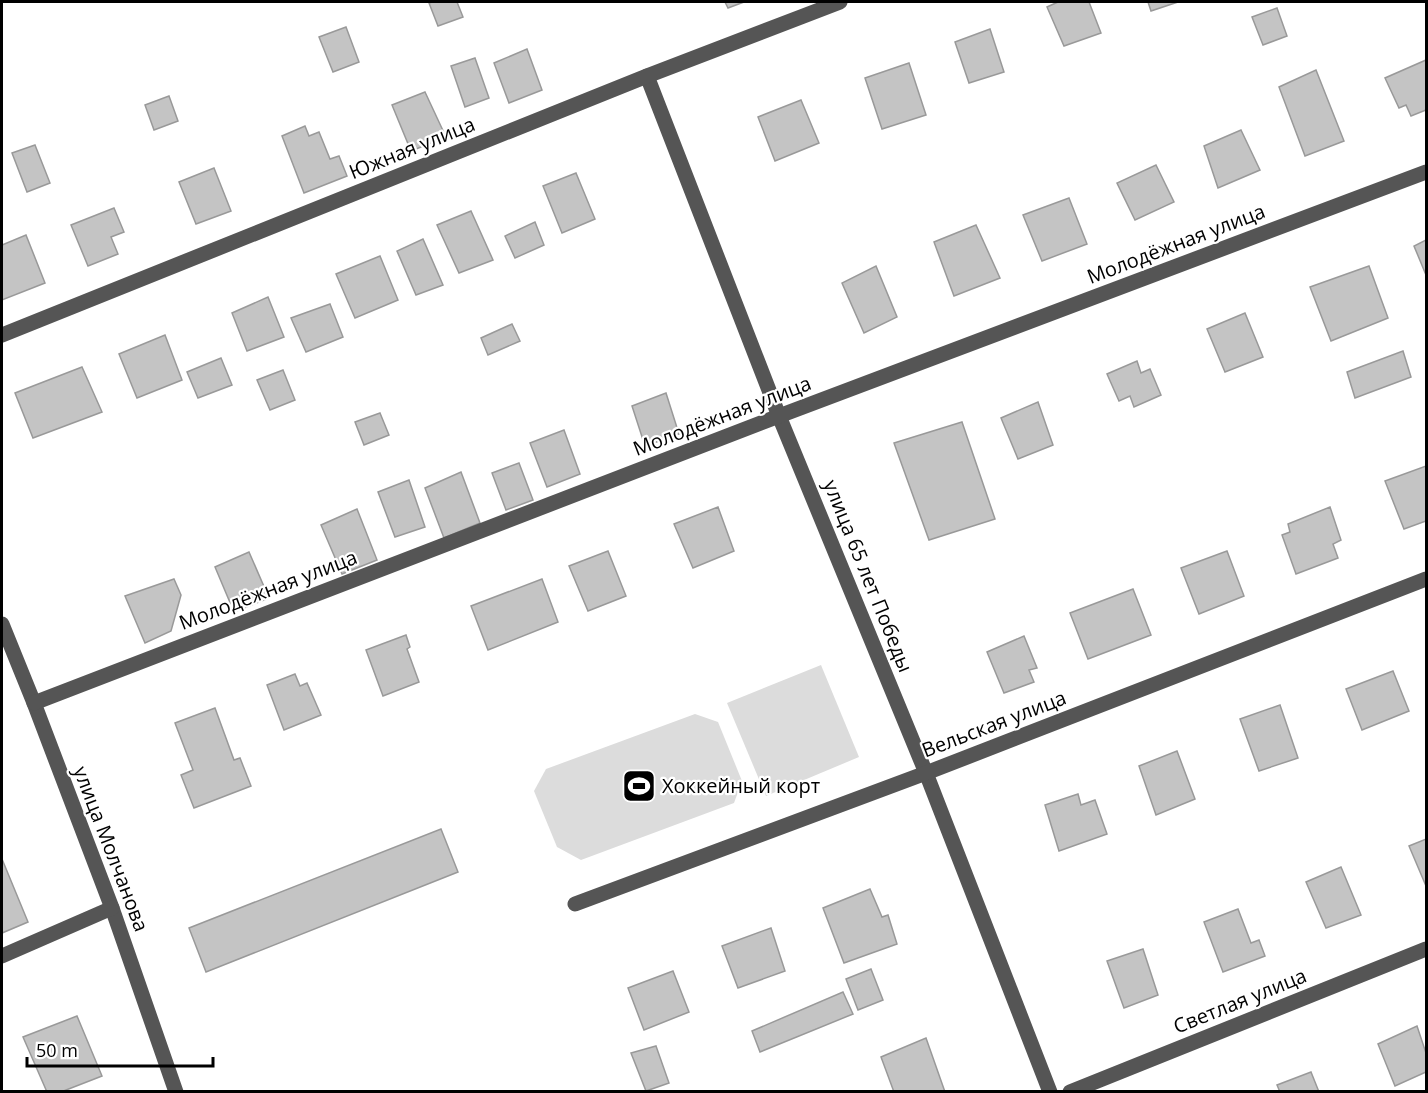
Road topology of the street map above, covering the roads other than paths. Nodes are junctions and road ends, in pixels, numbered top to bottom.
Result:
1 (840, 2) edge
2 (647, 76) junction
3 (1426, 172) edge
4 (2, 335) edge
5 (779, 416) junction
6 (1426, 579) edge
7 (2, 624) edge
8 (34, 703) junction
9 (926, 773) junction
10 (576, 904) dead end
11 (112, 908) junction
12 (1426, 949) edge
13 (2, 956) edge
14 (176, 1092) edge
15 (1050, 1092) edge
16 (1070, 1092) edge

1 - 2 street, Южная улица
2 - 4 street, Южная улица
2 - 5 street, улица 65 лет Победы
3 - 5 street, Молодёжная улица
5 - 8 street, Молодёжная улица
5 - 9 street, улица 65 лет Победы
6 - 9 street, Вельская улица
7 - 8 street, улица Молчанова
8 - 11 street, улица Молчанова
9 - 10 street, Вельская улица
9 - 15 street, улица 65 лет Победы
11 - 13 street
11 - 14 street, улица Молчанова
12 - 16 street, Светлая улица

